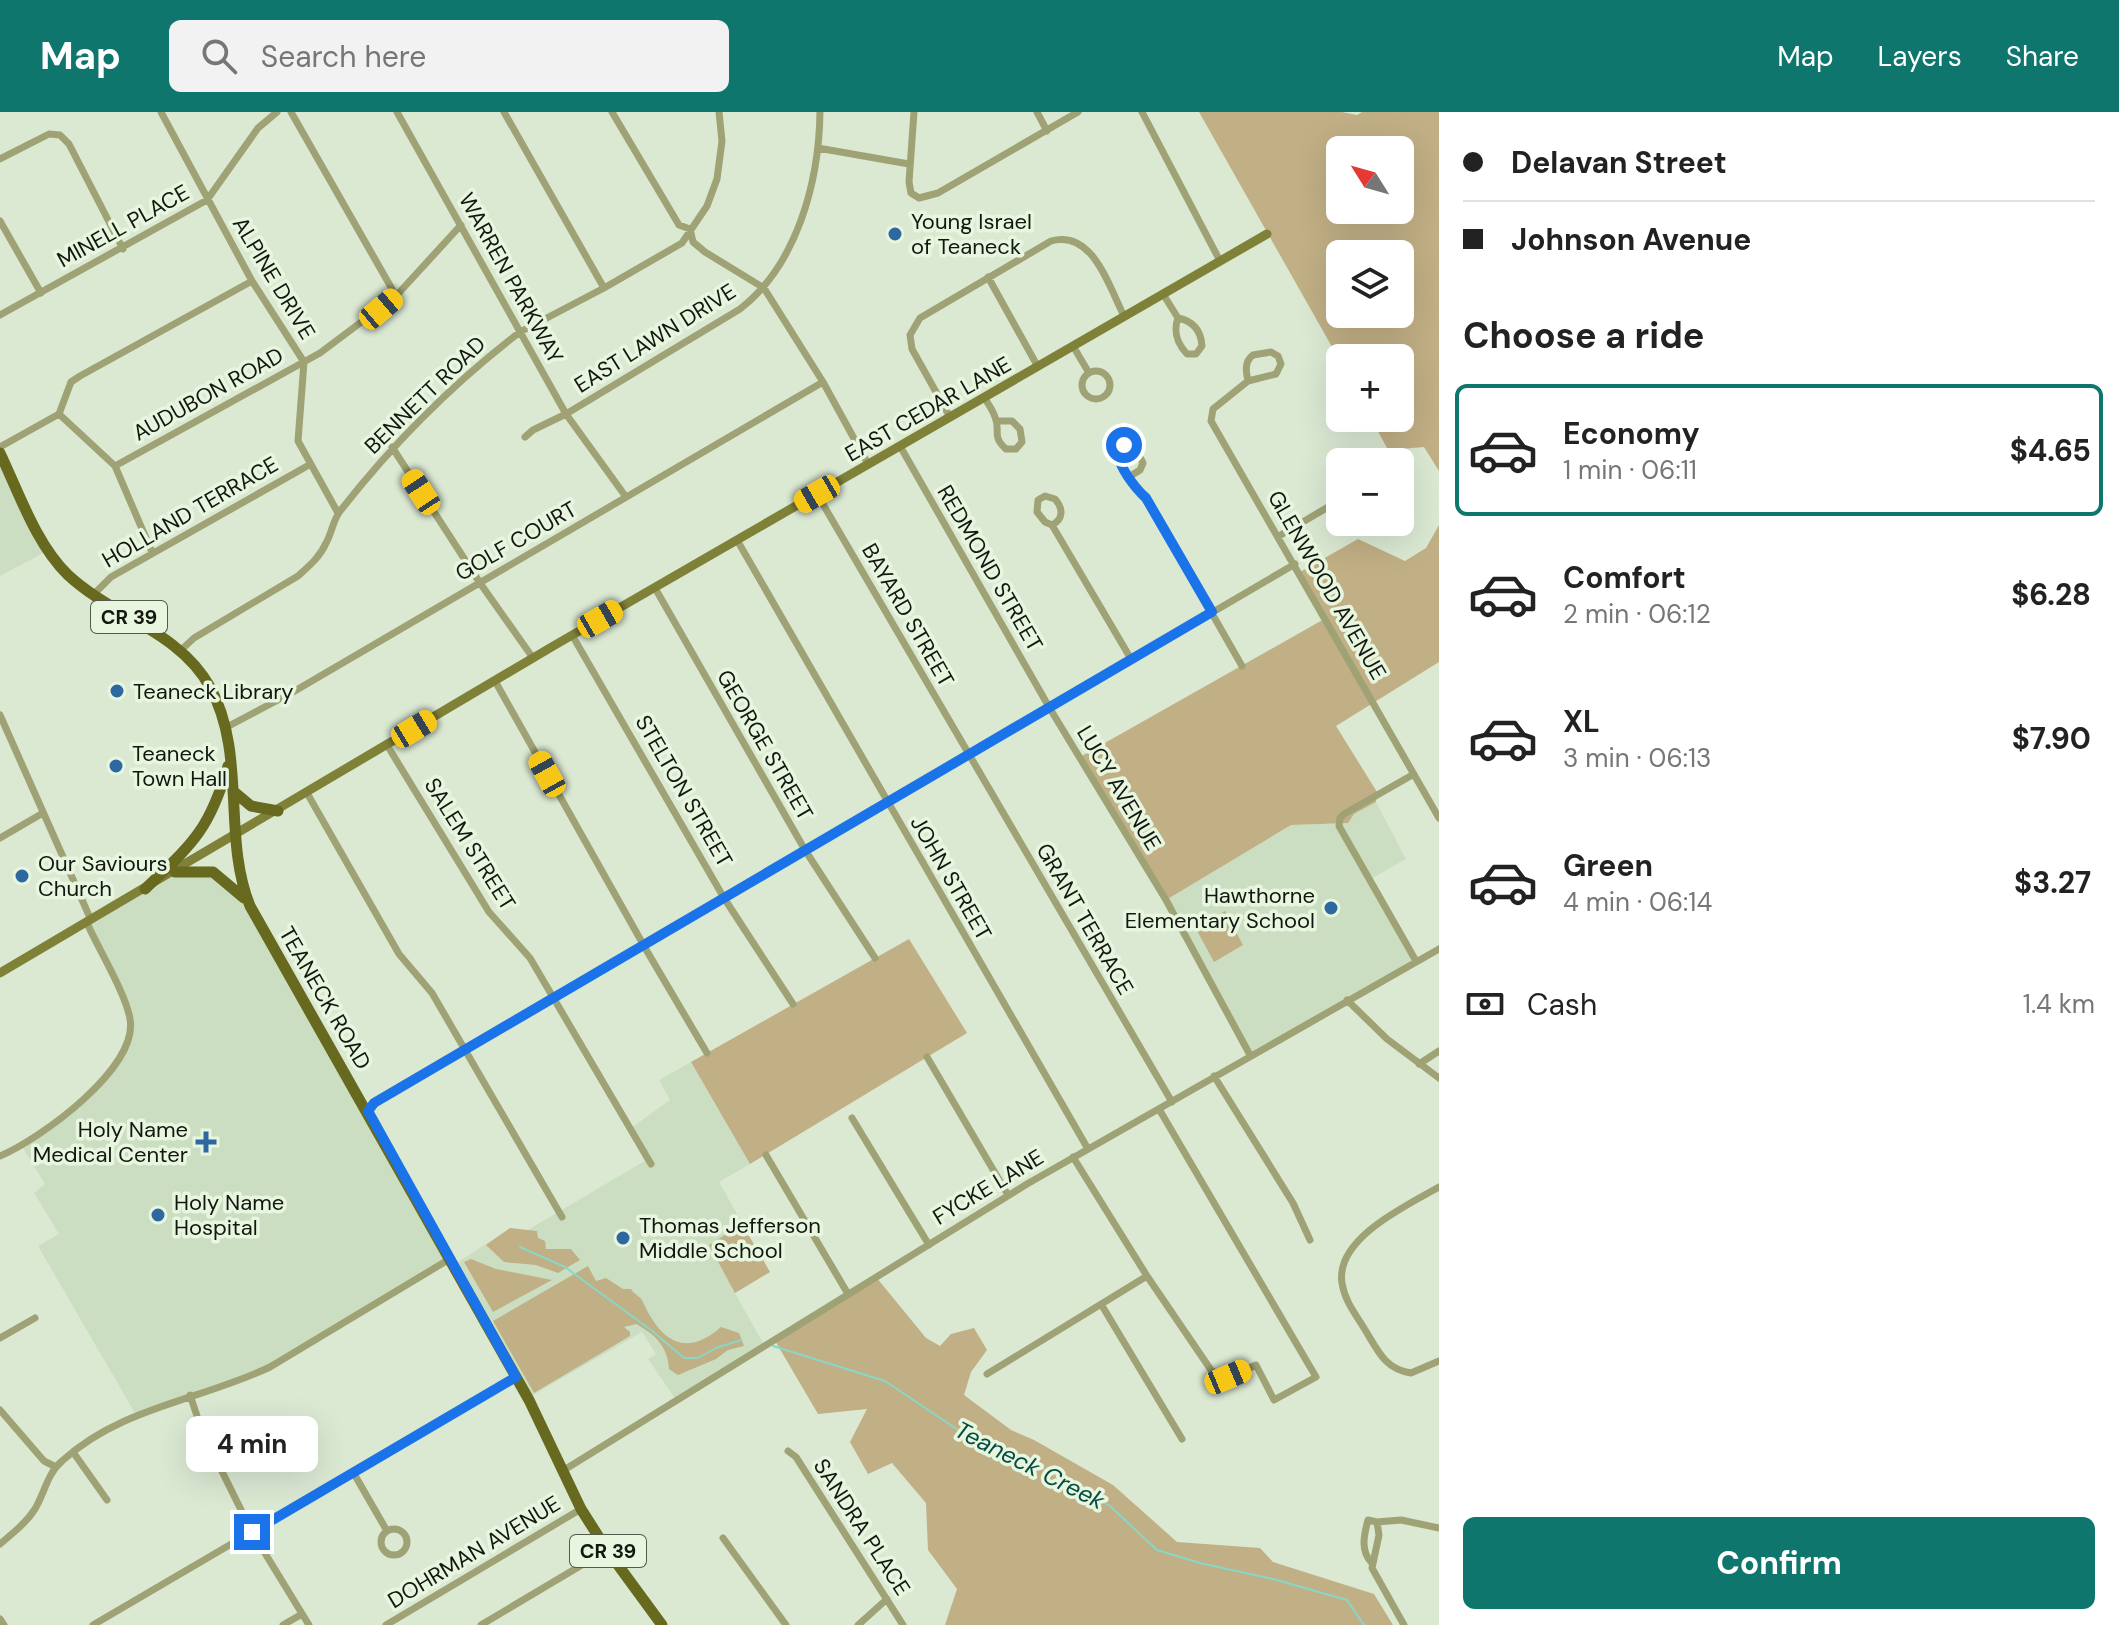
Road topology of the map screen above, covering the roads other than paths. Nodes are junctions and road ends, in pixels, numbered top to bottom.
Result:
1 (161, 112) edge
2 (277, 112) edge
3 (291, 112) edge
4 (397, 112) edge
5 (504, 112) edge
6 (612, 112) edge
7 (719, 112) edge
8 (820, 112) edge
9 (914, 112) edge
10 (1037, 112) edge
11 (1078, 112) edge
12 (1142, 112) edge
13 (1047, 131) junction
14 (818, 148) junction
15 (0, 159) edge
16 (909, 164) junction
17 (207, 200) junction
18 (0, 221) edge
19 (461, 225) junction
20 (690, 229) junction
21 (1267, 234) dead end
22 (123, 249) junction
23 (1220, 261) junction
24 (988, 277) junction
25 (252, 281) junction
26 (604, 288) junction
27 (764, 288) junction
28 (41, 293) junction
29 (1163, 294) junction
30 (396, 296) junction
31 (0, 315) edge
32 (1124, 316) junction
33 (1178, 318) junction
34 (520, 332) junction
35 (1073, 346) junction
36 (304, 362) junction
37 (1038, 367) junction
38 (1089, 373) dead end
39 (1248, 381) junction
40 (823, 382) junction
41 (984, 397) junction
42 (59, 414) junction
43 (566, 414) junction
44 (950, 417) junction
45 (998, 421) junction
46 (525, 437) dead end
47 (900, 446) junction
48 (0, 447) edge
49 (392, 447) junction
50 (0, 453) edge
51 (868, 464) junction
52 (309, 465) junction
53 (115, 466) junction
54 (1129, 477) junction
55 (817, 494) junction
56 (626, 497) junction
57 (1326, 508) edge
58 (338, 513) junction
59 (1052, 525) dead end
60 (1279, 536) junction
61 (737, 540) junction
62 (152, 552) junction
63 (1295, 564) junction
64 (480, 583) junction
65 (655, 588) junction
66 (94, 594) junction
67 (1212, 612) junction
68 (572, 635) junction
69 (180, 651) junction
70 (533, 658) junction
71 (1131, 659) junction
72 (1242, 666) dead end
73 (495, 681) junction
74 (1049, 707) junction
75 (0, 715) edge
76 (225, 728) junction
77 (387, 745) junction
78 (968, 755) junction
79 (230, 762) junction
80 (1414, 774) junction
81 (233, 790) junction
82 (307, 793) junction
83 (886, 802) junction
84 (278, 811) junction
85 (43, 813) junction
86 (1439, 818) edge
87 (235, 836) junction
88 (0, 838) edge
89 (805, 850) junction
90 (175, 872) junction
91 (145, 889) junction
92 (724, 898) junction
93 (248, 901) junction
94 (89, 922) junction
95 (643, 945) junction
96 (1439, 949) edge
97 (875, 958) dead end
98 (1416, 961) junction
99 (0, 973) edge
100 (553, 999) junction
101 (1347, 1000) junction
102 (793, 1004) dead end
103 (465, 1050) junction
104 (1439, 1051) edge
105 (707, 1053) dead end
106 (1250, 1055) junction
107 (927, 1057) dead end
108 (1419, 1064) junction
109 (1214, 1076) junction
110 (1439, 1078) edge
111 (1172, 1102) junction
112 (1159, 1109) junction
113 (368, 1111) junction
114 (852, 1118) dead end
115 (1088, 1149) junction
116 (766, 1155) dead end
117 (0, 1156) edge
118 (1073, 1157) junction
119 (651, 1164) dead end
120 (1439, 1187) edge
121 (1008, 1195) junction
122 (562, 1217) dead end
123 (1310, 1240) dead end
124 (929, 1245) junction
125 (448, 1260) junction
126 (1147, 1276) junction
127 (848, 1294) junction
128 (1101, 1304) junction
129 (35, 1318) dead end
130 (0, 1338) edge
131 (1439, 1361) edge
132 (987, 1374) dead end
133 (516, 1377) junction
134 (190, 1395) junction
135 (0, 1410) edge
136 (1182, 1439) dead end
137 (788, 1451) dead end
138 (73, 1452) junction
139 (56, 1467) junction
140 (564, 1470) junction
141 (353, 1472) junction
142 (107, 1500) dead end
143 (581, 1509) junction
144 (1377, 1522) junction
145 (1439, 1528) edge
146 (387, 1531) dead end
147 (252, 1532) junction
148 (723, 1538) dead end
149 (0, 1544) edge
150 (607, 1550) junction
151 (1372, 1563) junction
152 (887, 1599) junction
153 (302, 1614) junction
154 (0, 1619) edge
155 (4, 1625) edge
156 (93, 1625) edge
157 (283, 1625) edge
158 (309, 1625) edge
159 (386, 1625) edge
160 (481, 1625) edge
161 (662, 1625) edge
162 (786, 1625) edge
163 (858, 1625) edge
164 (903, 1625) edge
165 (1404, 1625) edge

1 - 17 street, ALPINE DRIVE
2 - 17 street, MINELL PLACE
3 - 30 street
4 - 19 street, WARREN PARKWAY
5 - 26 street
6 - 20 street
7 - 20 street, BENNETT ROAD
8 - 14 street, EAST LAWN DRIVE
9 - 16 street
10 - 13 street
11 - 13 street
12 - 23 street
13 - 16 street
14 - 16 street
14 - 27 street, EAST LAWN DRIVE
15 - 22 street
17 - 22 street, MINELL PLACE
17 - 25 street, ALPINE DRIVE
18 - 28 street
19 - 30 street, AUDUBON ROAD
19 - 34 street, WARREN PARKWAY
20 - 26 street, BENNETT ROAD
20 - 27 street
21 - 23 street, EAST CEDAR LANE
22 - 28 street, MINELL PLACE
23 - 29 street, EAST CEDAR LANE
24 - 32 street
24 - 37 street
24 - 44 street
25 - 36 street, ALPINE DRIVE
25 - 42 street
26 - 34 street, BENNETT ROAD
27 - 40 street
27 - 43 street, EAST LAWN DRIVE
28 - 31 street, MINELL PLACE
29 - 32 street, EAST CEDAR LANE
29 - 33 street
30 - 36 street, AUDUBON ROAD
32 - 35 street, EAST CEDAR LANE
33 - 33 street
34 - 43 street, WARREN PARKWAY
34 - 49 street, BENNETT ROAD
35 - 37 street, EAST CEDAR LANE
35 - 38 street
36 - 52 street, ALPINE DRIVE
36 - 53 street, AUDUBON ROAD
37 - 41 street, EAST CEDAR LANE
39 - 39 street, GLENWOOD AVENUE
39 - 60 street, GLENWOOD AVENUE
40 - 51 street
40 - 56 street, GOLF COURT
41 - 44 street, EAST CEDAR LANE
41 - 45 street
42 - 48 street
42 - 53 street
43 - 46 street, EAST LAWN DRIVE
43 - 56 street, WARREN PARKWAY
44 - 47 street, EAST CEDAR LANE
45 - 45 street
47 - 51 street, EAST CEDAR LANE
47 - 74 street, REDMOND STREET
49 - 58 street, BENNETT ROAD
49 - 64 street
50 - 66 main road, TEANECK ROAD / CR 39
51 - 55 street, EAST CEDAR LANE
52 - 58 street, ALPINE DRIVE
52 - 62 street, HOLLAND TERRACE
53 - 62 street
54 - 54 street
54 - 67 street
55 - 61 street, EAST CEDAR LANE
55 - 78 street, BAYARD STREET
56 - 64 street, GOLF COURT
57 - 60 street
58 - 69 street, BENNETT ROAD
59 - 71 street
60 - 63 street, GLENWOOD AVENUE
61 - 65 street, EAST CEDAR LANE
61 - 83 street, JOHN STREET
62 - 66 street, HOLLAND TERRACE
63 - 67 street
63 - 80 street, GLENWOOD AVENUE
64 - 70 street
64 - 76 street, GOLF COURT
65 - 68 street, EAST CEDAR LANE
65 - 89 street, GEORGE STREET
66 - 69 main road, TEANECK ROAD / CR 39
67 - 71 street
67 - 72 street
68 - 70 street, EAST CEDAR LANE
68 - 92 street, STELTON STREET
69 - 76 main road, TEANECK ROAD / CR 39
70 - 73 street, EAST CEDAR LANE
71 - 74 street
73 - 77 street, EAST CEDAR LANE
73 - 95 street
74 - 78 street
74 - 106 street, LUCY AVENUE
75 - 85 street
76 - 79 main road, TEANECK ROAD / CR 39
77 - 82 street, EAST CEDAR LANE
77 - 100 street, SALEM STREET
78 - 83 street
78 - 111 street, GRANT TERRACE
79 - 81 main road, TEANECK ROAD / CR 39
79 - 91 main road
80 - 86 street, GLENWOOD AVENUE
80 - 98 street
81 - 84 main road
81 - 87 main road, TEANECK ROAD / CR 39
82 - 84 street, EAST CEDAR LANE
82 - 103 street
83 - 89 street
83 - 115 street, JOHN STREET
84 - 87 street, EAST CEDAR LANE
85 - 88 street
85 - 94 street
87 - 90 street, EAST CEDAR LANE
87 - 93 main road, TEANECK ROAD / CR 39
89 - 92 street
89 - 97 street, GEORGE STREET
90 - 91 street, EAST CEDAR LANE
90 - 93 main road
91 - 94 street, EAST CEDAR LANE
92 - 95 street
92 - 102 street, STELTON STREET
93 - 113 main road, TEANECK ROAD / CR 39
94 - 99 street, EAST CEDAR LANE
94 - 117 street
95 - 100 street
95 - 105 street
96 - 98 street, FYCKE LANE
98 - 101 street, FYCKE LANE
100 - 103 street
100 - 119 street, SALEM STREET
101 - 106 street, FYCKE LANE
101 - 108 street
103 - 113 street
103 - 122 street
104 - 108 street
106 - 109 street, FYCKE LANE
107 - 121 street
108 - 110 street
109 - 111 street, FYCKE LANE
109 - 123 street
111 - 112 street, FYCKE LANE
112 - 115 street, FYCKE LANE
112 - 126 street
113 - 125 main road, TEANECK ROAD / CR 39
114 - 124 street
115 - 118 street, FYCKE LANE
116 - 127 street
118 - 121 street, FYCKE LANE
118 - 126 street
120 - 131 street
121 - 124 street, FYCKE LANE
124 - 127 street, FYCKE LANE
125 - 133 main road, TEANECK ROAD / CR 39
125 - 134 street
126 - 128 street
127 - 140 street, FYCKE LANE
128 - 132 street
128 - 136 street
129 - 130 street
133 - 140 main road, TEANECK ROAD / CR 39
133 - 141 street
134 - 138 street
134 - 147 street
135 - 139 street
137 - 152 street, SANDRA PLACE
138 - 139 street
138 - 142 street
139 - 149 street
140 - 143 main road, TEANECK ROAD / CR 39
141 - 146 street
141 - 147 street
143 - 150 main road, TEANECK ROAD / CR 39
143 - 159 street, DOHRMAN AVENUE
144 - 145 street
144 - 151 street
144 - 151 street
147 - 153 street
147 - 156 street
148 - 162 street
150 - 160 street
150 - 161 main road, TEANECK ROAD / CR 39
151 - 165 street
152 - 163 street
152 - 164 street, SANDRA PLACE
153 - 157 street
153 - 158 street
154 - 155 street

